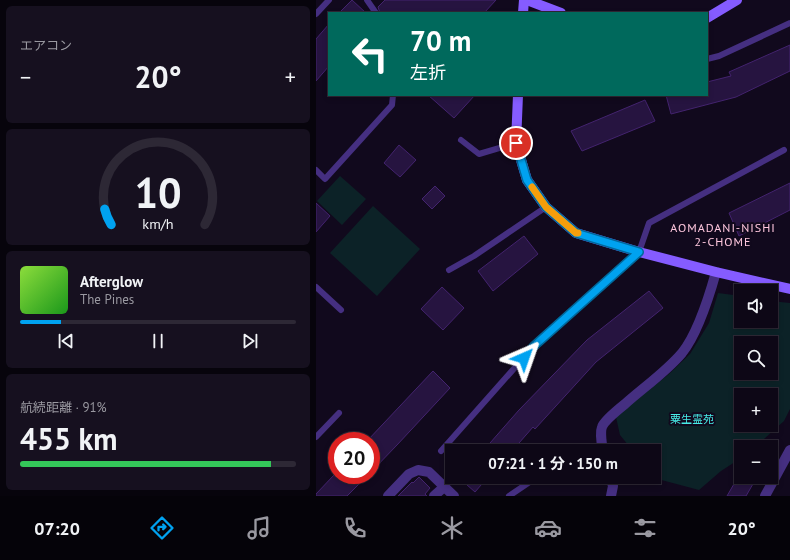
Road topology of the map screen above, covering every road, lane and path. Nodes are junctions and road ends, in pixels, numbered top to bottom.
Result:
1 (329, 0) edge
2 (367, 0) edge
3 (524, 0) edge
4 (527, 0) edge
5 (738, 0) edge
6 (375, 12) edge
7 (523, 12) edge
8 (558, 12) edge
9 (316, 14) edge
10 (708, 17) edge
11 (790, 23) edge
12 (708, 58) edge
13 (393, 96) edge
14 (518, 96) edge
15 (461, 140) dead end
16 (516, 143) junction
17 (784, 150) dead end
18 (316, 170) edge
19 (546, 207) junction
20 (639, 252) junction
21 (449, 270) dead end
22 (716, 272) junction
23 (316, 287) edge
24 (790, 289) edge
25 (341, 310) dead end
26 (339, 413) dead end
27 (316, 437) edge
28 (601, 444) edge
29 (790, 450) edge
30 (441, 451) dead end
31 (527, 484) edge
32 (612, 484) edge
33 (444, 486) junction
34 (388, 496) edge
35 (434, 496) edge
36 (454, 496) edge
37 (509, 496) edge
38 (611, 496) edge
39 (765, 496) edge

1 - 9 lane
2 - 6 lane
3 - 7 street
4 - 8 street
5 - 10 street
11 - 12 lane
13 - 18 lane
14 - 16 street
15 - 16 lane
16 - 19 street
17 - 20 lane
19 - 20 street
19 - 21 lane
20 - 22 street
20 - 30 lane
22 - 24 street
22 - 28 street
23 - 25 lane
26 - 27 lane
29 - 39 street
31 - 37 lane
32 - 38 street
33 - 34 street
33 - 35 street
33 - 36 street

